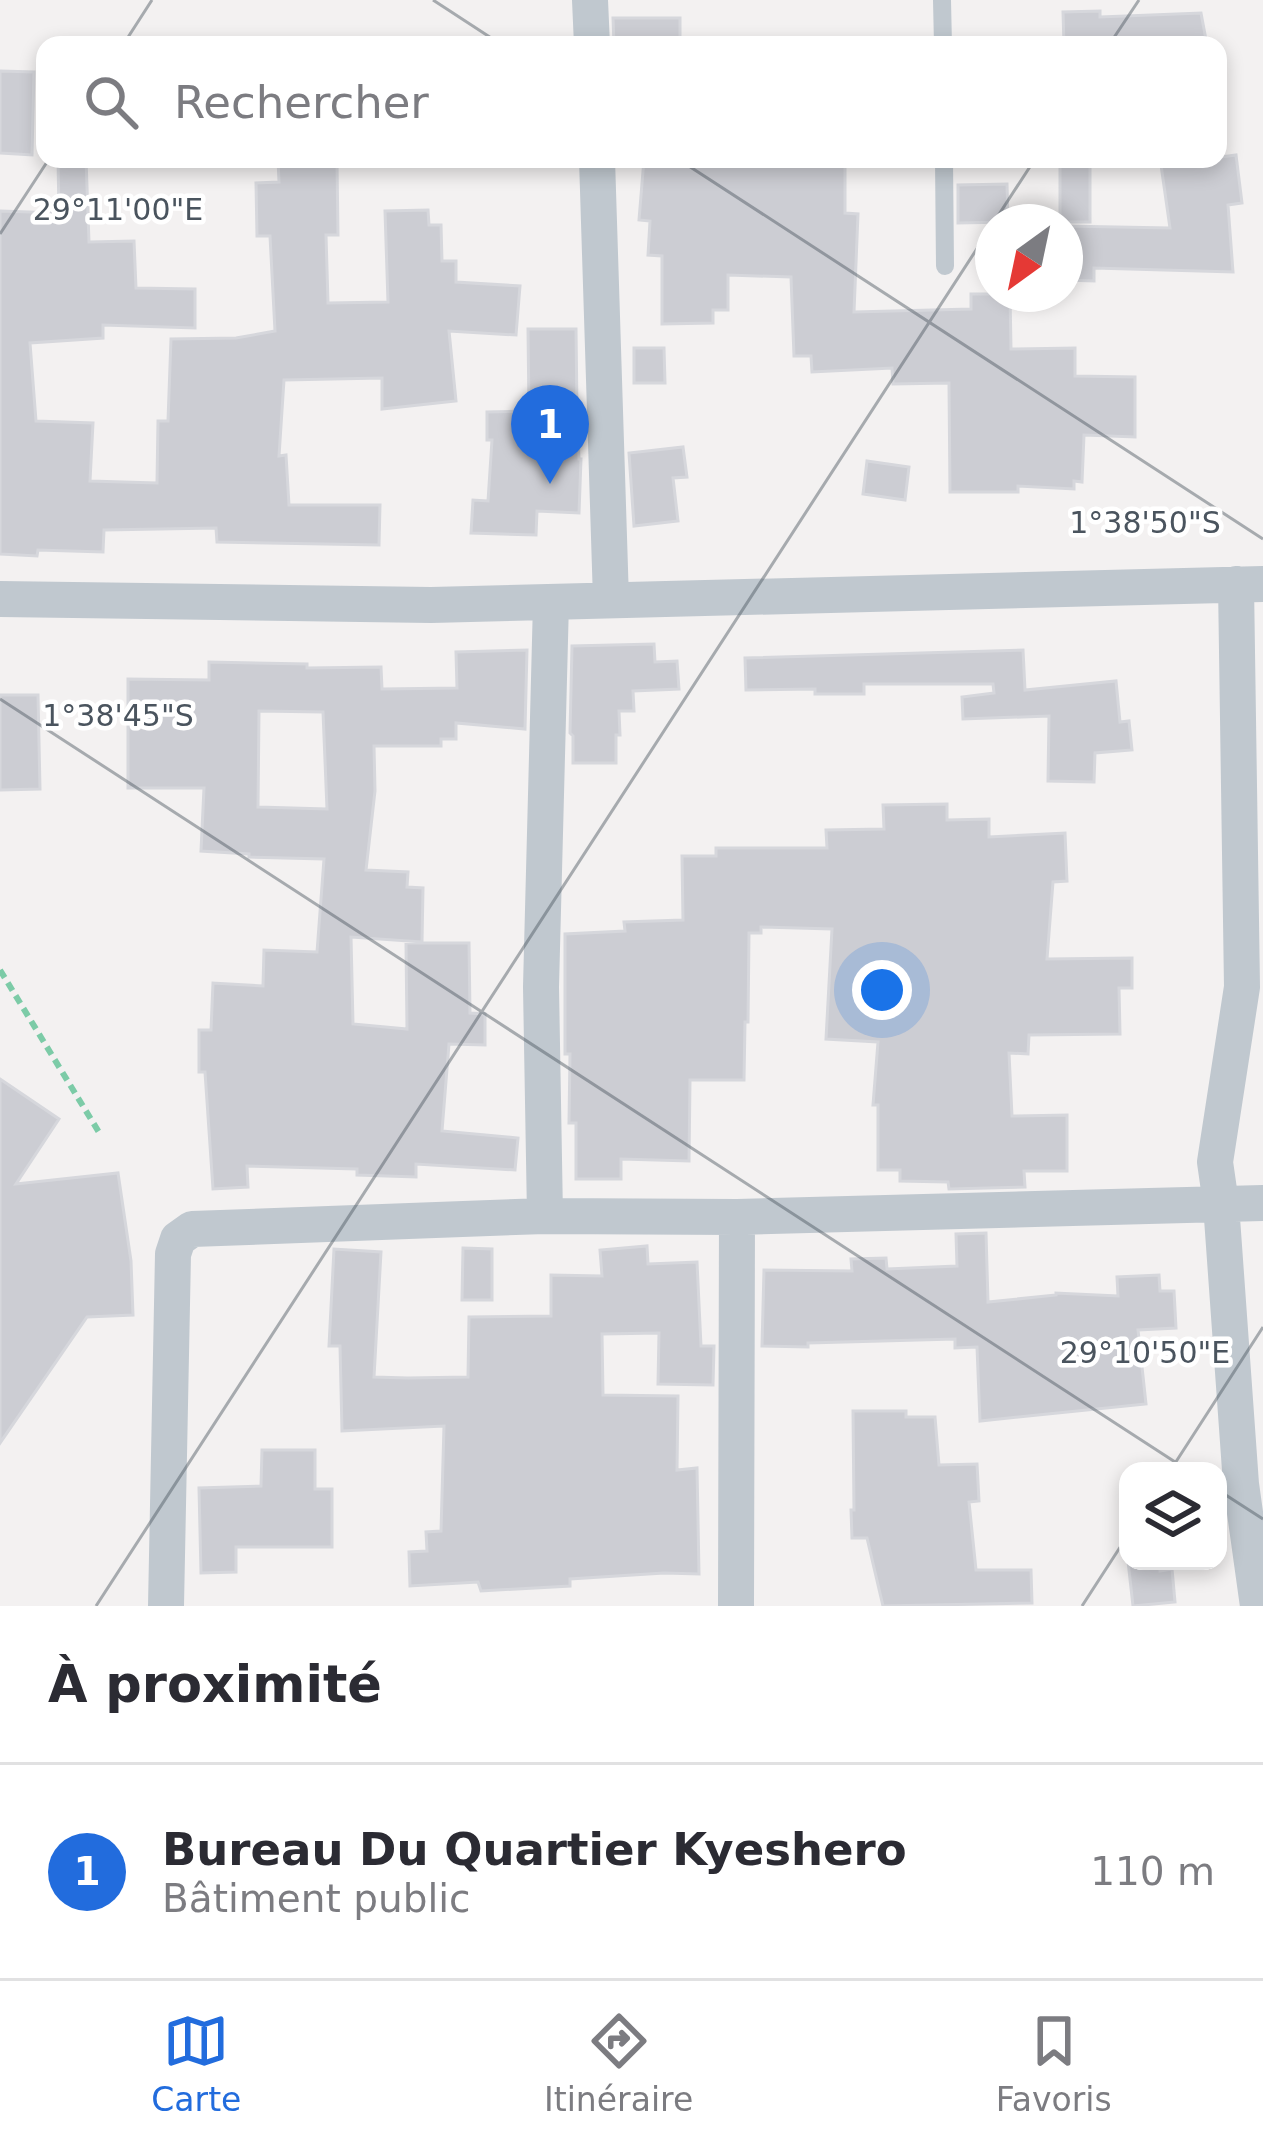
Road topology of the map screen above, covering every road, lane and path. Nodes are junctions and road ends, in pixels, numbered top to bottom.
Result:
1 (590, 0) edge
2 (942, 0) edge
3 (592, 36) edge
4 (943, 36) edge
5 (597, 168) edge
6 (944, 168) edge
7 (945, 266) dead end
8 (1250, 584) edge
9 (0, 599) edge
10 (611, 600) junction
11 (551, 602) junction
12 (0, 970) edge
13 (100, 1133) dead end
14 (1263, 1203) edge
15 (1221, 1204) junction
16 (545, 1216) junction
17 (737, 1217) junction
18 (1252, 1488) edge
19 (166, 1606) edge
20 (736, 1606) edge
21 (1258, 1606) edge

1 - 3 street
2 - 4 lane
5 - 10 street
6 - 7 lane
8 - 10 street
8 - 15 street
9 - 11 street
10 - 11 street
11 - 16 street
12 - 13 path
14 - 15 street
15 - 17 street
15 - 18 street
16 - 17 street
16 - 19 street
17 - 20 street
18 - 21 street

